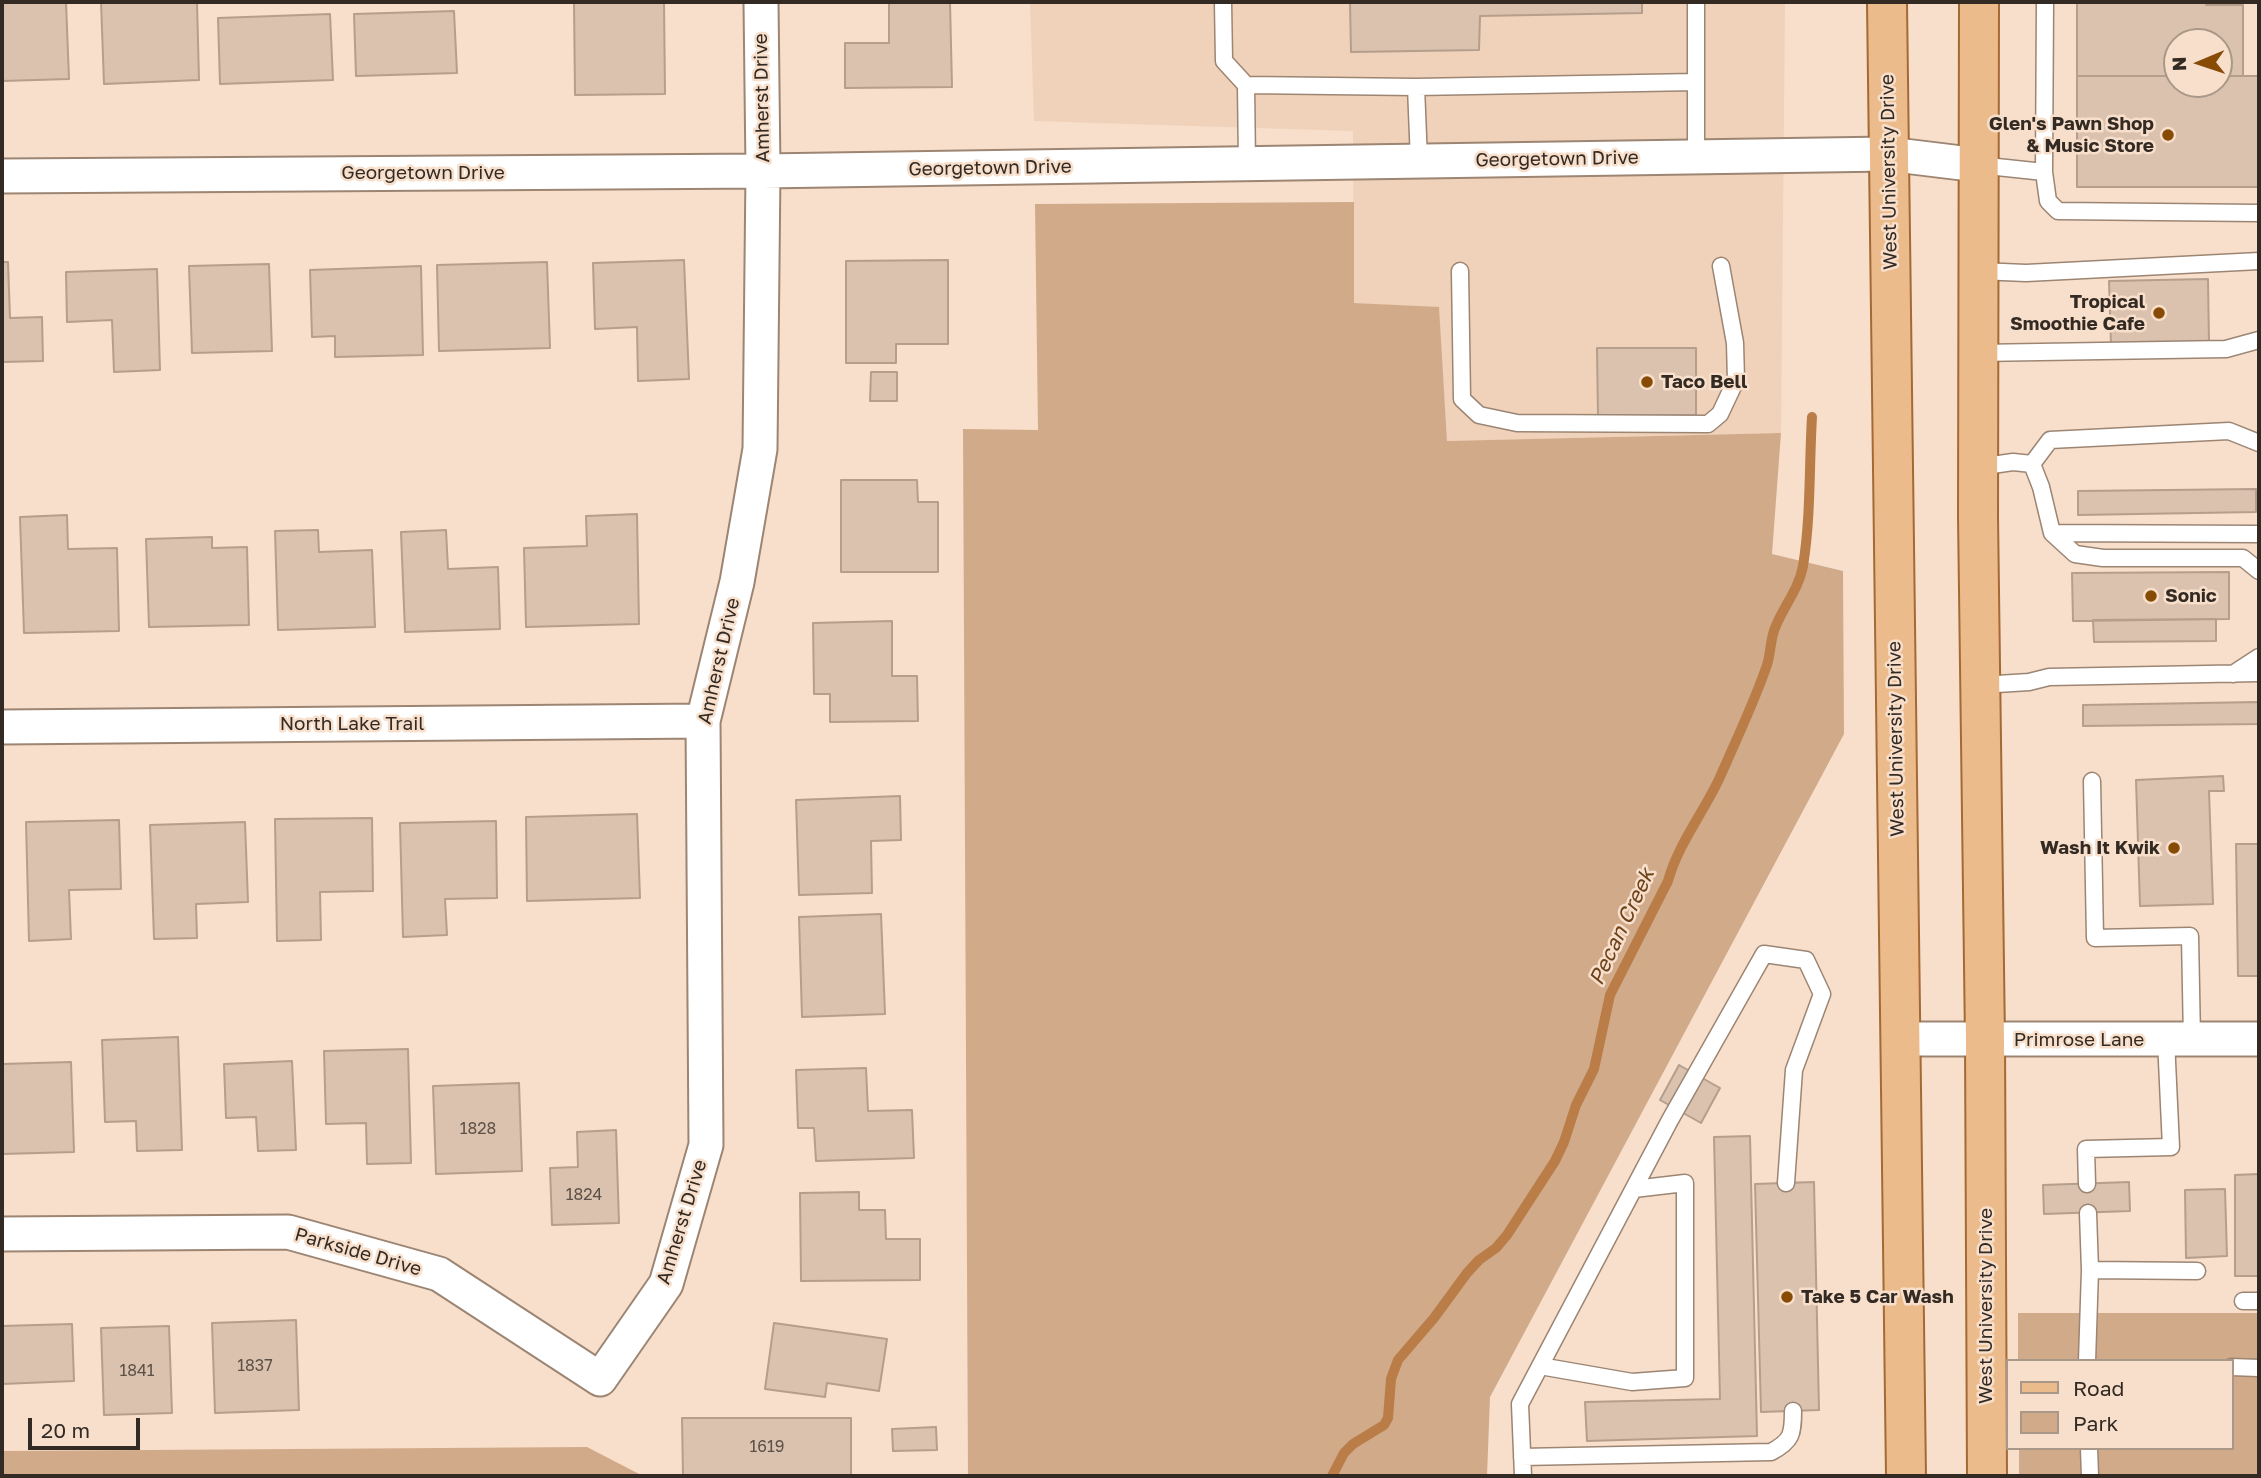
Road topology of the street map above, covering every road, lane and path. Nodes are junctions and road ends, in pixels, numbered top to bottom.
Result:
1 (761, 2) edge
2 (1223, 2) edge
3 (1696, 2) edge
4 (1887, 2) edge
5 (1979, 2) edge
6 (2045, 2) edge
7 (1696, 82) junction
8 (1246, 85) junction
9 (1416, 87) junction
10 (1888, 154) junction
11 (1696, 157) junction
12 (1419, 161) junction
13 (1247, 164) junction
14 (1978, 165) junction
15 (763, 171) junction
16 (2044, 172) junction
17 (2, 176) edge
18 (2259, 214) edge
19 (2259, 261) edge
20 (1721, 266) dead end
21 (1460, 271) dead end
22 (1978, 271) junction
23 (2259, 340) edge
24 (1978, 353) junction
25 (2259, 443) edge
26 (2032, 464) junction
27 (1978, 467) junction
28 (2052, 533) junction
29 (2259, 534) edge
30 (2259, 571) edge
31 (2259, 657) edge
32 (2259, 673) edge
33 (2233, 674) junction
34 (1981, 685) junction
35 (703, 721) junction
36 (2, 727) edge
37 (2092, 781) dead end
38 (1899, 1039) junction
39 (2259, 1039) edge
40 (1985, 1040) junction
41 (2179, 1040) junction
42 (1786, 1183) dead end
43 (2087, 1184) dead end
44 (1634, 1189) junction
45 (2088, 1213) dead end
46 (2, 1234) edge
47 (2090, 1270) junction
48 (2197, 1271) dead end
49 (2087, 1359) edge
50 (1540, 1366) junction
51 (2233, 1367) edge
52 (2259, 1367) edge
53 (600, 1379) joint
54 (1997, 1405) edge
55 (1793, 1411) dead end
56 (2089, 1450) edge
57 (1522, 1457) junction
58 (1523, 1476) edge
59 (1906, 1476) edge
60 (1987, 1476) edge
61 (2090, 1476) edge

1 - 15 street, Amherst Drive
2 - 8 lane
3 - 7 lane
4 - 10 main road, West University Drive
5 - 14 main road, West University Drive
6 - 16 lane
7 - 9 lane
7 - 11 lane
8 - 9 lane
8 - 13 lane
9 - 12 lane
10 - 11 street, Georgetown Drive
10 - 14 street, Georgetown Drive
10 - 38 main road, West University Drive
11 - 12 street, Georgetown Drive
12 - 13 street, Georgetown Drive
13 - 15 street, Georgetown Drive
14 - 16 lane
14 - 22 main road, West University Drive
15 - 17 street, Georgetown Drive
15 - 35 street, Amherst Drive
16 - 18 lane
19 - 22 lane
20 - 21 lane
22 - 24 main road, West University Drive
23 - 24 lane
24 - 27 main road, West University Drive
25 - 26 lane
26 - 27 lane
26 - 28 lane
27 - 34 main road, West University Drive
28 - 29 lane
28 - 30 lane
31 - 33 lane
32 - 33 lane
33 - 34 lane
34 - 40 main road, West University Drive
35 - 36 street, North Lake Trail
35 - 53 street, Amherst Drive
37 - 41 lane
38 - 40 street, Primrose Lane
38 - 59 main road, West University Drive
39 - 41 street, Primrose Lane
40 - 41 street, Primrose Lane
40 - 54 main road, West University Drive
41 - 43 lane
42 - 44 lane
44 - 50 lane
44 - 50 lane
45 - 47 lane
46 - 53 street, Parkside Drive
47 - 48 lane
47 - 49 lane
50 - 57 lane
51 - 52 lane
54 - 60 main road, West University Drive
55 - 57 lane
56 - 61 lane
57 - 58 lane

